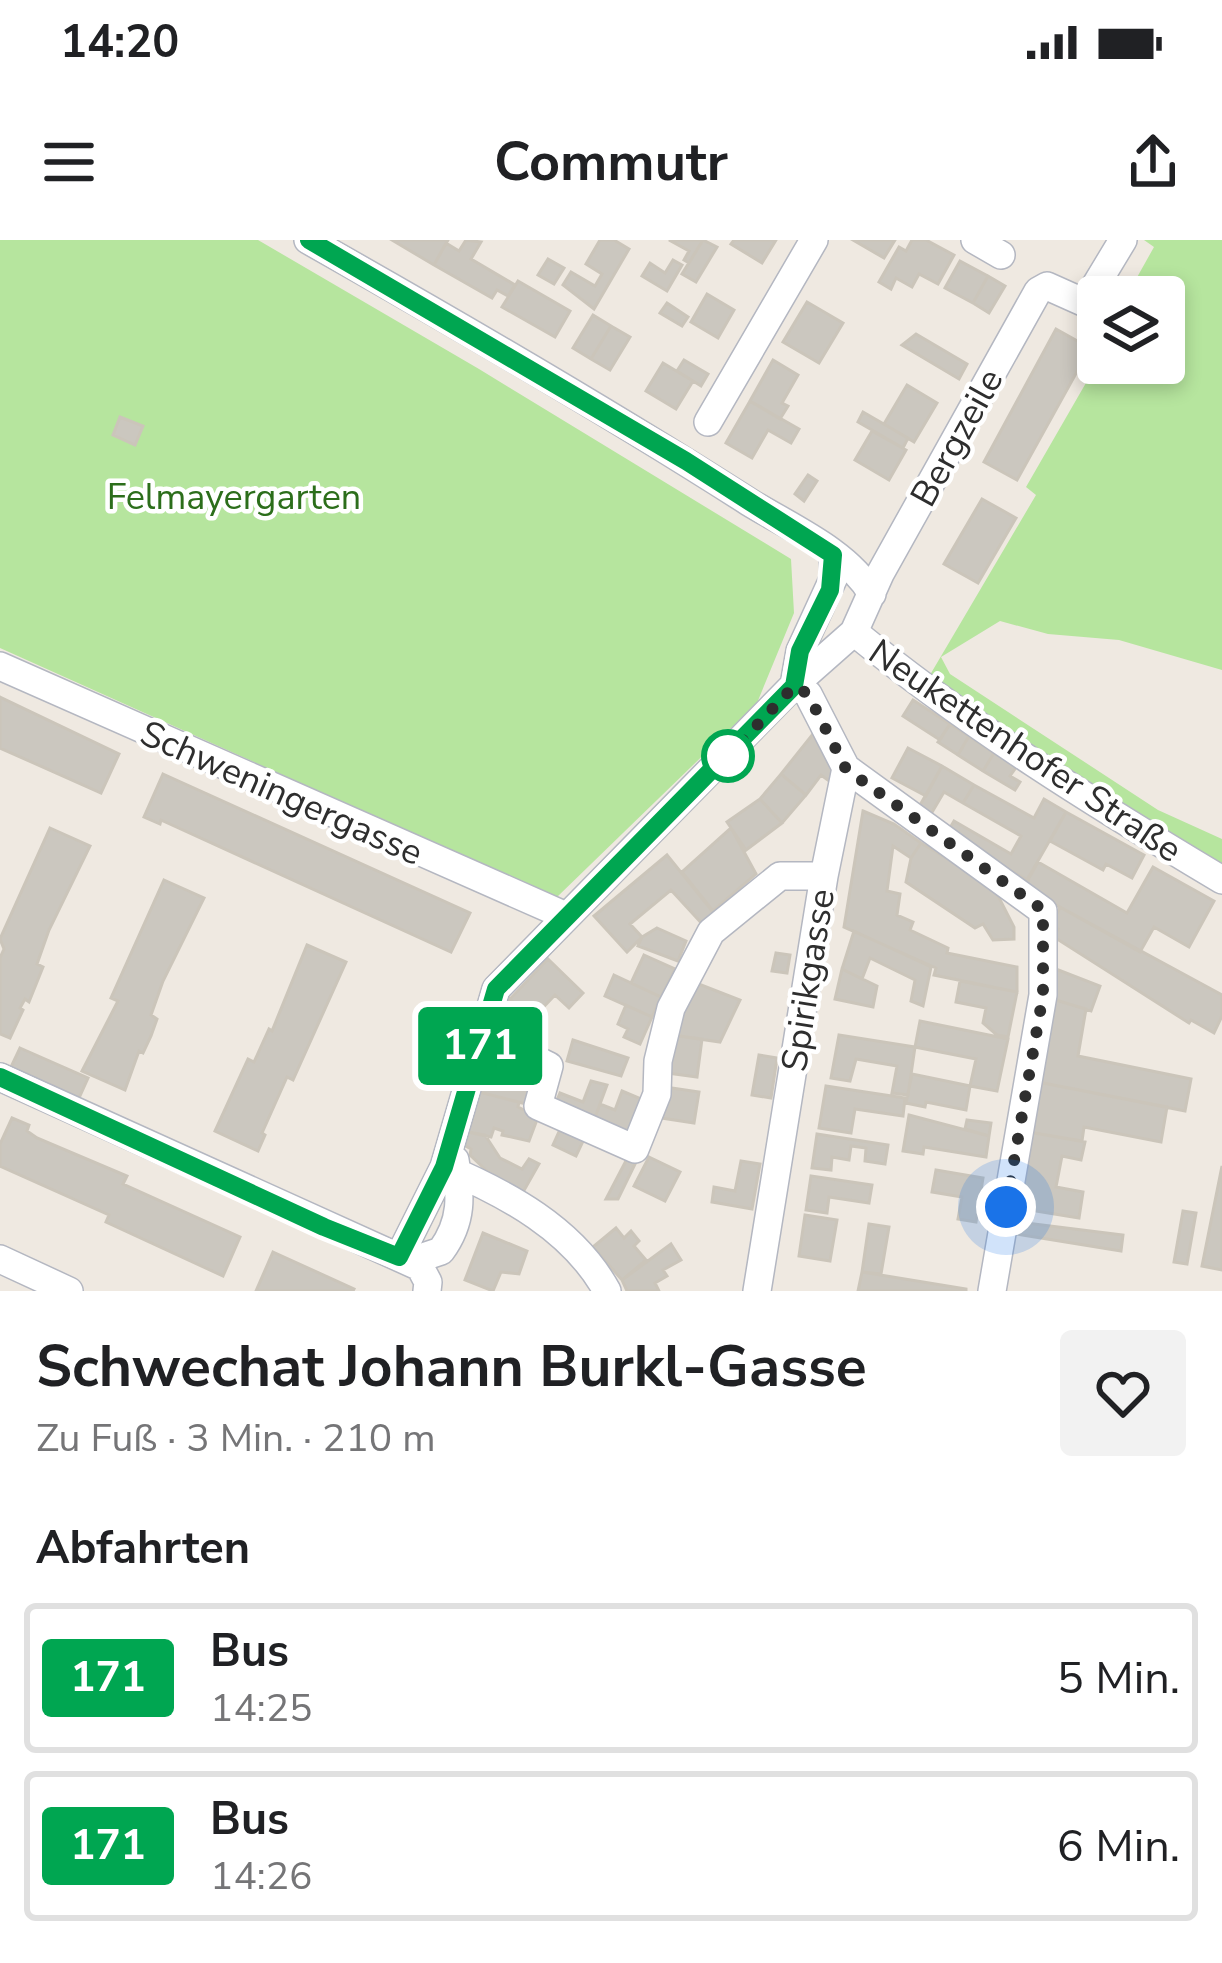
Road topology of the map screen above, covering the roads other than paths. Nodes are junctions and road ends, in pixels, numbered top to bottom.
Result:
1 (308, 240) edge
2 (814, 240) edge
3 (975, 240) edge
4 (1123, 240) edge
5 (1001, 255) dead end
6 (708, 422) dead end
7 (833, 555) junction
8 (872, 594) junction
9 (854, 632) junction
10 (0, 666) edge
11 (794, 686) junction
12 (846, 769) junction
13 (824, 876) junction
14 (1222, 880) edge
15 (566, 916) junction
16 (484, 1034) junction
17 (0, 1077) edge
18 (451, 1161) junction
19 (399, 1257) junction
20 (0, 1258) edge
21 (69, 1291) edge
22 (427, 1291) edge
23 (607, 1291) edge
24 (757, 1291) edge
25 (992, 1291) edge

1 - 7 street, Neukettenhofer Straße
2 - 6 street
3 - 5 street
4 - 8 street, Bergzeile
7 - 8 street, Neukettenhofer Straße
7 - 11 street
8 - 9 street, Neukettenhofer Straße
9 - 11 street
9 - 14 street, Neukettenhofer Straße
10 - 15 street, Schweningergasse
11 - 12 street
11 - 15 street
12 - 13 street, Spirikgasse
12 - 25 street
13 - 16 street
13 - 24 street, Spirikgasse
15 - 16 street
16 - 18 street
17 - 19 street
18 - 19 street
18 - 23 street
19 - 22 street
20 - 21 street

